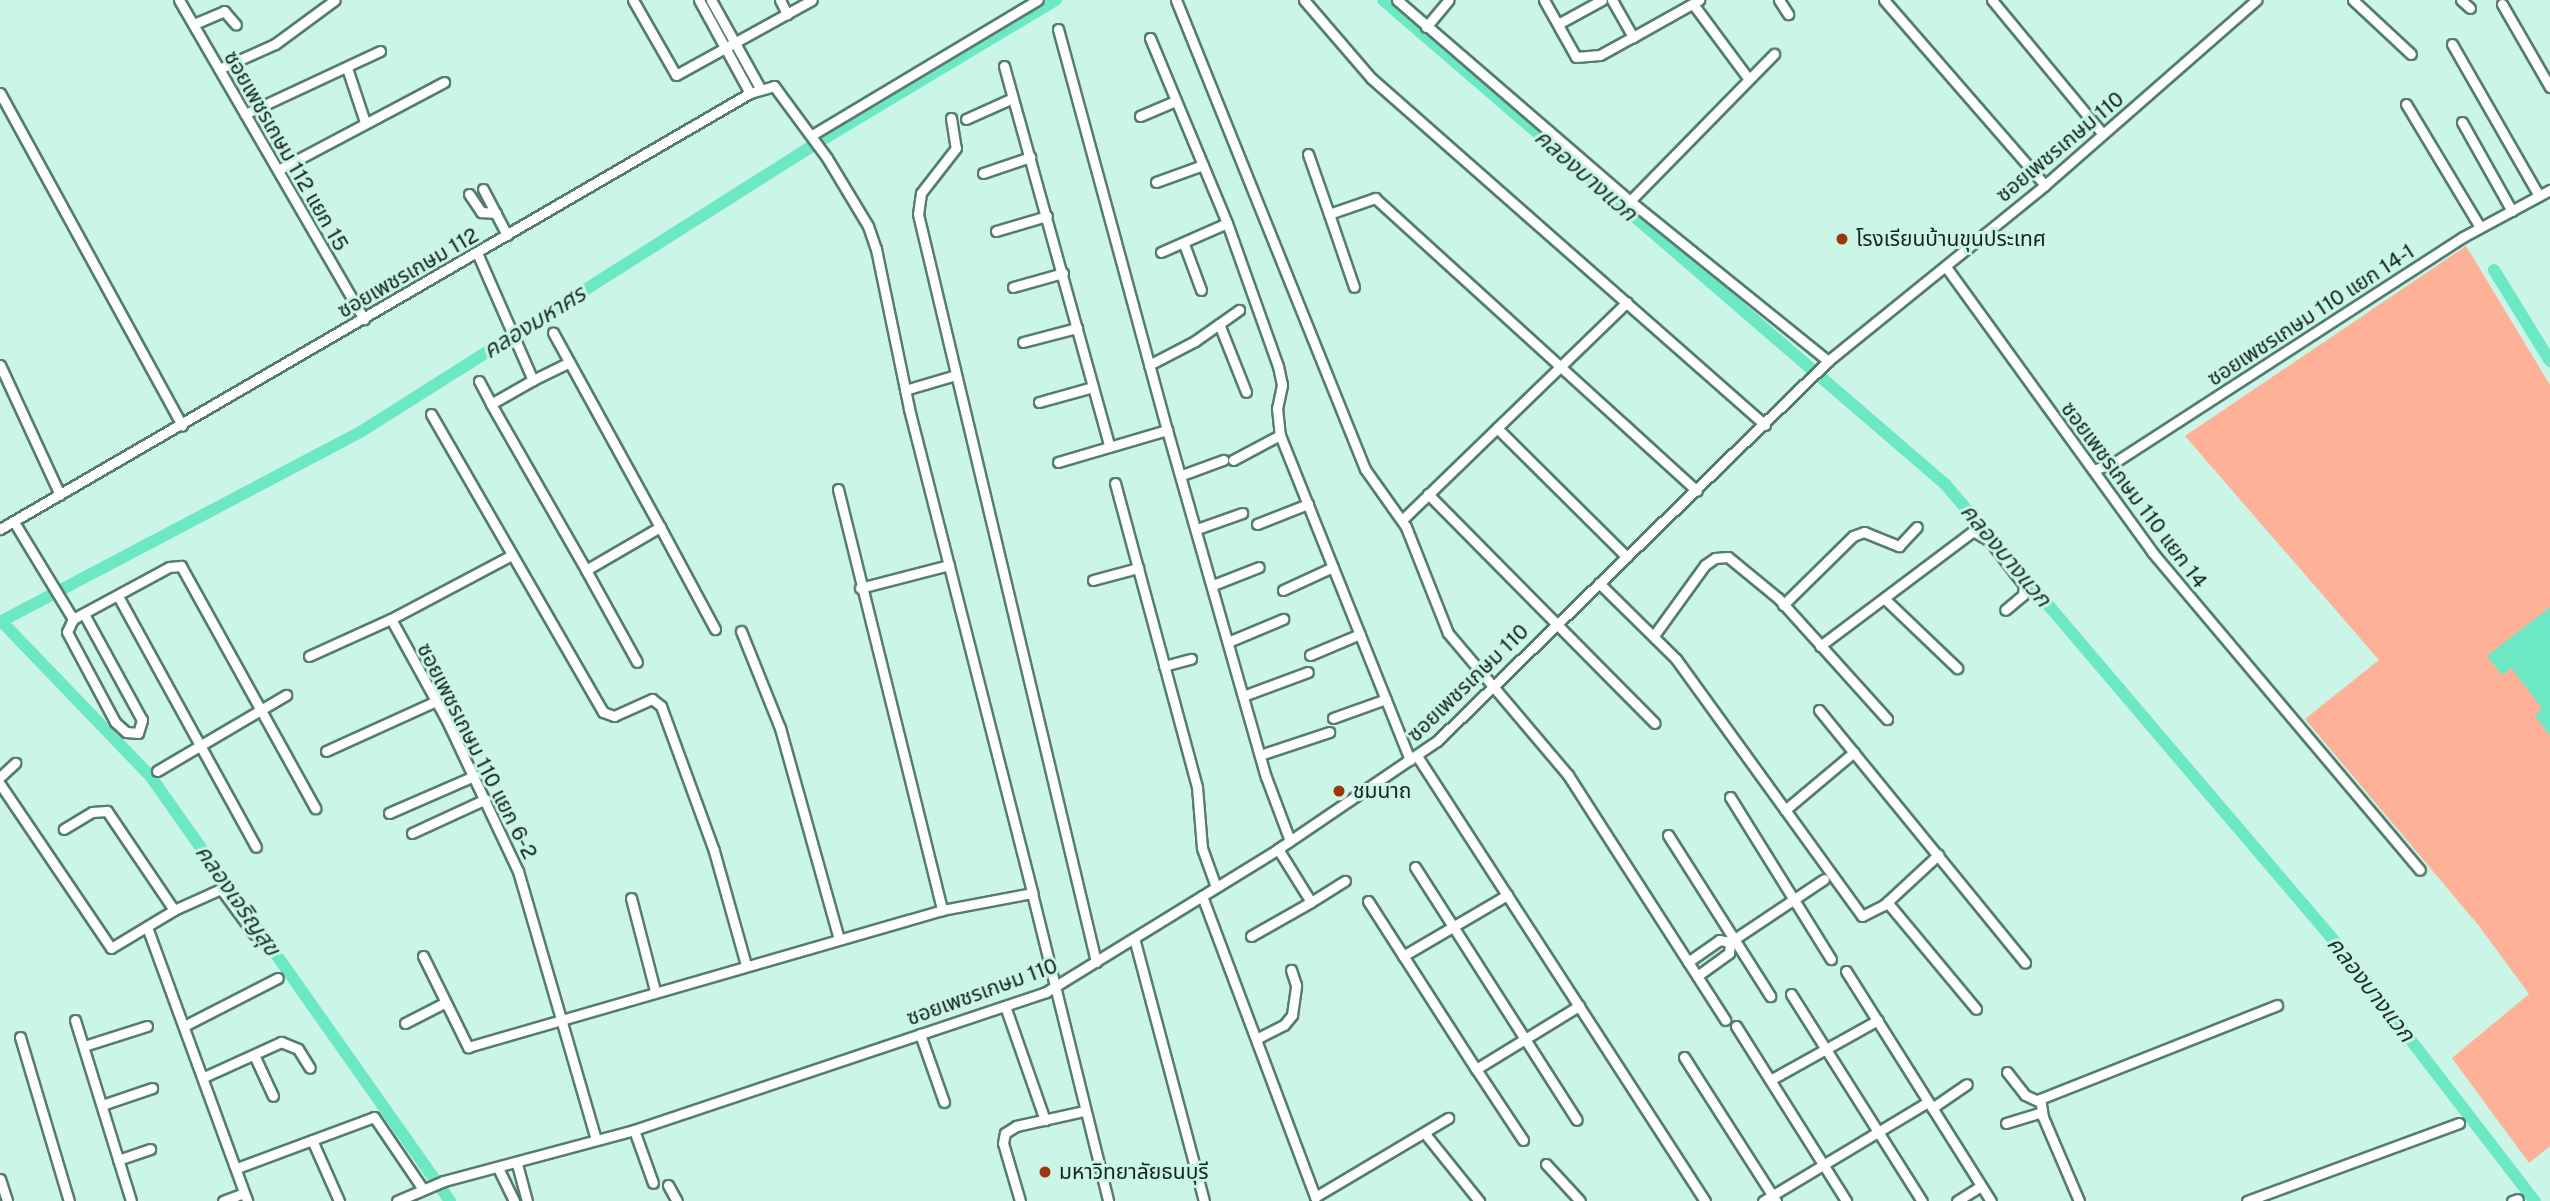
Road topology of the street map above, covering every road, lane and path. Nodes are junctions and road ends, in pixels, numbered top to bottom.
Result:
1 (179, 0) edge
2 (335, 0) edge
3 (633, 0) edge
4 (699, 0) edge
5 (711, 0) edge
6 (780, 0) edge
7 (812, 0) edge
8 (1038, 0) edge
9 (1176, 0) edge
10 (1304, 0) edge
11 (1397, 0) edge
12 (1449, 0) edge
13 (1544, 0) edge
14 (1612, 0) edge
15 (1779, 0) edge
16 (1884, 0) edge
17 (1992, 0) edge
18 (2256, 0) edge
19 (2353, 0) edge
20 (2461, 0) edge
21 (1597, 1) edge
22 (1696, 2) edge
23 (2502, 4) dead end
24 (2470, 8) dead end
25 (787, 14) junction
26 (1788, 14) dead end
27 (194, 24) junction
28 (1558, 24) junction
29 (236, 25) dead end
30 (1426, 27) junction
31 (1058, 29) dead end
32 (1150, 37) dead end
33 (1633, 37) junction
34 (735, 43) junction
35 (2452, 44) dead end
36 (725, 49) junction
37 (380, 51) dead end
38 (1774, 54) dead end
39 (2412, 54) dead end
40 (1004, 66) dead end
41 (347, 68) junction
42 (219, 69) junction
43 (1748, 78) junction
44 (444, 82) dead end
45 (2550, 87) edge
46 (760, 88) junction
47 (0, 93) edge
48 (750, 93) junction
49 (1013, 99) junction
50 (1176, 101) junction
51 (2406, 104) dead end
52 (245, 114) junction
53 (1140, 116) dead end
54 (951, 118) dead end
55 (965, 119) dead end
56 (365, 122) junction
57 (2462, 122) dead end
58 (2102, 133) junction
59 (814, 139) junction
60 (1308, 154) dead end
61 (1030, 157) junction
62 (1203, 165) junction
63 (278, 170) junction
64 (983, 173) dead end
65 (1156, 181) dead end
66 (2045, 185) junction
67 (484, 188) dead end
68 (2550, 190) edge
69 (469, 194) dead end
70 (2539, 197) junction
71 (1630, 201) junction
72 (2512, 211) junction
73 (496, 213) junction
74 (1329, 214) junction
75 (1047, 216) junction
76 (1227, 223) junction
77 (2480, 227) junction
78 (996, 231) dead end
79 (508, 235) junction
80 (1184, 244) junction
81 (1161, 252) dead end
82 (478, 255) junction
83 (1945, 267) junction
84 (1063, 273) junction
85 (1013, 287) dead end
86 (1354, 287) dead end
87 (1200, 290) dead end
88 (1627, 302) junction
89 (1239, 310) dead end
90 (364, 319) junction
91 (1219, 324) junction
92 (1077, 328) junction
93 (553, 332) dead end
94 (1023, 342) dead end
95 (568, 363) junction
96 (1825, 364) junction
97 (0, 365) edge
98 (1149, 365) junction
99 (1559, 368) junction
100 (956, 375) junction
101 (533, 380) junction
102 (479, 382) dead end
103 (1093, 387) junction
104 (905, 390) junction
105 (1246, 392) dead end
106 (1040, 402) dead end
107 (491, 404) junction
108 (431, 414) dead end
109 (182, 425) junction
110 (1765, 425) junction
111 (1497, 428) junction
112 (1167, 430) junction
113 (1280, 435) junction
114 (1110, 447) junction
115 (1058, 462) dead end
116 (2093, 470) junction
117 (1182, 475) junction
118 (1115, 483) dead end
119 (838, 489) dead end
120 (1697, 491) junction
121 (1428, 494) junction
122 (61, 495) junction
123 (1308, 504) junction
124 (1242, 513) dead end
125 (1402, 520) junction
126 (14, 522) junction
127 (1257, 524) dead end
128 (660, 527) junction
129 (1917, 527) dead end
130 (0, 529) edge
131 (1197, 530) junction
132 (512, 555) junction
133 (1628, 557) junction
134 (949, 565) junction
135 (1259, 567) dead end
136 (1138, 568) junction
137 (1334, 568) junction
138 (586, 570) junction
139 (1093, 580) dead end
140 (1599, 583) junction
141 (1213, 585) junction
142 (860, 588) junction
143 (1283, 590) dead end
144 (118, 596) junction
145 (1885, 599) junction
146 (1783, 605) junction
147 (2005, 610) dead end
148 (84, 614) junction
149 (71, 615) junction
150 (391, 619) junction
151 (1283, 619) dead end
152 (1554, 625) junction
153 (715, 629) dead end
154 (741, 631) dead end
155 (1360, 634) junction
156 (1655, 634) junction
157 (1228, 642) junction
158 (1820, 646) junction
159 (1310, 655) dead end
160 (309, 656) dead end
161 (1191, 659) dead end
162 (637, 662) dead end
163 (1164, 666) junction
164 (1957, 668) dead end
165 (1308, 672) dead end
166 (1492, 689) junction
167 (286, 695) dead end
168 (1242, 696) junction
169 (1386, 699) junction
170 (436, 701) junction
171 (1819, 709) dead end
172 (261, 710) junction
173 (1333, 718) dead end
174 (1886, 719) dead end
175 (1655, 723) dead end
176 (1329, 732) dead end
177 (199, 745) junction
178 (326, 751) dead end
179 (1854, 752) junction
180 (1260, 755) junction
181 (1414, 758) junction
182 (16, 763) dead end
183 (157, 771) dead end
184 (474, 776) junction
185 (0, 777) edge
186 (0, 784) edge
187 (1730, 797) dead end
188 (486, 799) junction
189 (315, 808) dead end
190 (1785, 810) junction
191 (389, 813) dead end
192 (64, 829) dead end
193 (412, 833) dead end
194 (1668, 835) dead end
195 (1290, 841) junction
196 (256, 847) dead end
197 (1278, 849) junction
198 (1938, 855) junction
199 (1415, 867) dead end
200 (2420, 870) dead end
201 (1824, 879) dead end
202 (1345, 881) dead end
203 (1216, 887) junction
204 (1032, 893) junction
205 (1507, 895) junction
206 (1202, 896) junction
207 (631, 898) dead end
208 (1794, 899) junction
209 (1368, 901) dead end
210 (1311, 902) junction
211 (1887, 902) junction
212 (174, 909) junction
213 (942, 911) junction
214 (147, 927) junction
215 (1454, 928) junction
216 (254, 934) dead end
217 (1251, 936) dead end
218 (1135, 938) junction
219 (839, 939) junction
220 (1732, 940) junction
221 (423, 956) dead end
222 (1403, 956) junction
223 (1831, 959) dead end
224 (1096, 962) junction
225 (1688, 962) junction
226 (2025, 964) dead end
227 (746, 965) junction
228 (1291, 970) dead end
229 (1846, 971) dead end
230 (1697, 976) junction
231 (278, 978) dead end
232 (1055, 988) junction
233 (655, 991) junction
234 (1791, 994) dead end
235 (1770, 996) dead end
236 (444, 1003) junction
237 (2277, 1005) dead end
238 (1004, 1006) junction
239 (1578, 1006) junction
240 (1976, 1009) dead end
241 (75, 1020) dead end
242 (564, 1020) junction
243 (1725, 1020) dead end
244 (1878, 1020) junction
245 (405, 1023) dead end
246 (186, 1025) junction
247 (147, 1026) dead end
248 (1736, 1026) dead end
249 (920, 1034) junction
250 (20, 1037) dead end
251 (1256, 1039) junction
252 (1524, 1039) junction
253 (83, 1046) junction
254 (1826, 1049) junction
255 (254, 1055) junction
256 (1684, 1057) dead end
257 (310, 1068) dead end
258 (1476, 1069) junction
259 (2007, 1072) dead end
260 (204, 1077) junction
261 (1772, 1079) junction
262 (1967, 1084) dead end
263 (152, 1088) dead end
264 (273, 1096) dead end
265 (944, 1102) dead end
266 (102, 1105) junction
267 (1930, 1105) junction
268 (2040, 1107) junction
269 (1084, 1111) junction
270 (1448, 1118) dead end
271 (1045, 1120) junction
272 (1577, 1120) dead end
273 (2006, 1123) dead end
274 (2459, 1123) dead end
275 (634, 1130) junction
276 (1880, 1130) junction
277 (1426, 1135) junction
278 (1522, 1139) dead end
279 (312, 1140) junction
280 (596, 1140) junction
281 (150, 1149) dead end
282 (118, 1160) junction
283 (517, 1164) junction
284 (1546, 1164) dead end
285 (1824, 1165) junction
286 (237, 1168) junction
287 (498, 1168) junction
288 (0, 1179) edge
289 (653, 1183) dead end
290 (668, 1185) dead end
291 (1981, 1186) junction
292 (426, 1188) junction
293 (245, 1197) edge
294 (1774, 1198) edge
295 (7, 1201) edge
296 (69, 1201) edge
297 (131, 1201) edge
298 (223, 1201) edge
299 (339, 1201) edge
300 (397, 1201) edge
301 (514, 1201) edge
302 (527, 1201) edge
303 (677, 1201) edge
304 (1020, 1201) edge
305 (1108, 1201) edge
306 (1204, 1201) edge
307 (1479, 1201) edge
308 (1580, 1201) edge
309 (1705, 1201) edge
310 (1763, 1201) edge
311 (1846, 1201) edge
312 (1922, 1201) edge
313 (1957, 1201) edge
314 (1991, 1201) edge
315 (2079, 1201) edge
316 (2247, 1201) edge

1 - 27 street, ซอยเพชรเกษม 112 แยก 15
2 - 42 street
3 - 36 street
4 - 36 street
5 - 34 street
6 - 25 street
7 - 25 street
8 - 59 street
9 - 125 street
10 - 88 street
11 - 30 street
12 - 30 street
13 - 28 street
14 - 33 street
15 - 26 street
16 - 66 street
17 - 58 street
18 - 58 street, ซอยเพชรเกษม 110
19 - 39 street
20 - 24 street
21 - 28 street
22 - 33 street
22 - 43 street
23 - 45 street
25 - 34 street
27 - 29 street
27 - 42 street, ซอยเพชรเกษม 112 แยก 15
28 - 33 street
30 - 71 street
31 - 98 street
32 - 50 street
34 - 36 street
34 - 46 street
35 - 70 street
36 - 48 street
37 - 41 street
38 - 43 street
40 - 49 street
41 - 52 street
41 - 56 street
42 - 52 street, ซอยเพชรเกษม 112 แยก 15
43 - 71 street
44 - 56 street
46 - 48 street, ซอยเพชรเกษม 112
46 - 59 street
47 - 109 street
48 - 79 street, ซอยเพชรเกษม 112
49 - 55 street
49 - 61 street
50 - 53 street
50 - 62 street
51 - 77 street
52 - 63 street, ซอยเพชรเกษม 112 แยก 15
54 - 100 street
56 - 63 street
57 - 72 street
58 - 66 street, ซอยเพชรเกษม 110
59 - 104 street
60 - 74 street
61 - 64 street
61 - 75 street
62 - 65 street
62 - 76 street
63 - 90 street, ซอยเพชรเกษม 112 แยก 15
66 - 83 street, ซอยเพชรเกษม 110
67 - 73 street
68 - 70 street, ซอยเพชรเกษม 110 แยก 14-1
69 - 73 street
70 - 72 street, ซอยเพชรเกษม 110 แยก 14-1
71 - 96 street
72 - 77 street, ซอยเพชรเกษม 110 แยก 14-1
73 - 79 street
74 - 86 street
74 - 99 street
75 - 78 street
75 - 84 street
76 - 80 street
76 - 113 street
77 - 116 street, ซอยเพชรเกษม 110 แยก 14-1
79 - 82 street, ซอยเพชรเกษม 112
80 - 81 street
80 - 87 street
82 - 90 street, ซอยเพชรเกษม 112
82 - 101 street
83 - 96 street, ซอยเพชรเกษม 110
83 - 116 street, ซอยเพชรเกษม 110 แยก 14
84 - 85 street
84 - 92 street
88 - 99 street
88 - 110 street
89 - 91 street
90 - 109 street, ซอยเพชรเกษม 112
91 - 98 street
91 - 105 street
92 - 94 street
92 - 103 street
93 - 95 street
95 - 101 street
95 - 128 street
96 - 110 street, ซอยเพชรเกษม 110
97 - 122 street
98 - 112 street
99 - 111 street
99 - 120 street
100 - 104 street
100 - 224 street
101 - 107 street
102 - 107 street
103 - 106 street
103 - 114 street
104 - 134 street
107 - 138 street
108 - 132 street
109 - 122 street, ซอยเพชรเกษม 112
110 - 120 street, ซอยเพชรเกษม 110
111 - 121 street
111 - 133 street
112 - 114 street
112 - 117 street
113 - 117 street
113 - 123 street
114 - 115 street
116 - 200 street, ซอยเพชรเกษม 110 แยก 14
117 - 131 street
118 - 136 street
119 - 142 street
120 - 133 street, ซอยเพชรเกษม 110
121 - 125 street
121 - 152 street
122 - 126 street, ซอยเพชรเกษม 112
123 - 127 street
123 - 137 street
124 - 131 street
125 - 166 street
126 - 130 street, ซอยเพชรเกษม 112
126 - 149 street
128 - 138 street
128 - 153 street
129 - 146 street
131 - 141 street
132 - 150 street
132 - 227 street
133 - 140 street, ซอยเพชรเกษม 110
134 - 142 street
134 - 204 street
135 - 141 street
136 - 139 street
136 - 163 street
137 - 143 street
137 - 155 street
138 - 162 street
140 - 152 street, ซอยเพชรเกษม 110
140 - 156 street
141 - 157 street
142 - 213 street
144 - 148 street
144 - 172 street
144 - 177 street
145 - 147 street
145 - 158 street
145 - 164 street
146 - 156 street
146 - 158 street
148 - 149 street
148 - 149 street
150 - 160 street
150 - 170 street, ซอยเพชรเกษม 110 แยก 6-2
151 - 157 street
152 - 166 street, ซอยเพชรเกษม 110
152 - 175 street
154 - 219 street
155 - 159 street
155 - 169 street
156 - 190 street
157 - 168 street
158 - 174 street
161 - 163 street
163 - 203 street
165 - 168 street
166 - 181 street, ซอยเพชรเกษม 110
166 - 225 street
167 - 172 street
168 - 180 street
169 - 173 street
169 - 181 street
170 - 178 street
170 - 184 street, ซอยเพชรเกษม 110 แยก 6-2
171 - 179 street
172 - 177 street
172 - 189 street
176 - 180 street
177 - 183 street
177 - 196 street
179 - 190 street
179 - 198 street
180 - 195 street
181 - 195 street, ซอยเพชรเกษม 110
181 - 205 street
182 - 185 street
184 - 188 street, ซอยเพชรเกษม 110 แยก 6-2
184 - 191 street
186 - 214 street
187 - 208 street
188 - 193 street
188 - 242 street, ซอยเพชรเกษม 110 แยก 6-2
190 - 211 street
192 - 212 street
194 - 220 street
195 - 197 street, ซอยเพชรเกษม 110
197 - 203 street, ซอยเพชรเกษม 110
197 - 210 street
198 - 211 street
198 - 226 street
199 - 215 street
201 - 208 street
202 - 210 street
203 - 206 street, ซอยเพชรเกษม 110
204 - 213 street
204 - 232 street
205 - 215 street
205 - 239 street
206 - 218 street, ซอยเพชรเกษม 110
206 - 251 street
207 - 233 street
208 - 220 street
208 - 223 street
209 - 222 street
210 - 217 street
211 - 240 street
212 - 214 street
212 - 216 street
213 - 219 street
214 - 246 street
215 - 222 street
215 - 252 street
218 - 224 street, ซอยเพชรเกษม 110
218 - 306 street
219 - 227 street
220 - 225 street
220 - 230 street
220 - 235 street
221 - 236 street
222 - 258 street
224 - 232 street, ซอยเพชรเกษม 110
225 - 230 street
227 - 233 street
228 - 251 street
229 - 244 street
230 - 243 street
231 - 246 street
232 - 238 street, ซอยเพชรเกษม 110
232 - 269 street
233 - 242 street
234 - 254 street
236 - 242 street
236 - 245 street
237 - 268 street
238 - 249 street, ซอยเพชรเกษม 110
238 - 271 street
239 - 252 street
239 - 309 street
241 - 253 street
242 - 280 street, ซอยเพชรเกษม 110 แยก 6-2
244 - 254 street
244 - 267 street
246 - 260 street
247 - 253 street
248 - 261 street
249 - 265 street
249 - 275 street, ซอยเพชรเกษม 110
250 - 296 street
251 - 277 street
252 - 258 street
252 - 272 street
253 - 266 street
254 - 261 street
254 - 276 street
255 - 257 street
255 - 260 street
255 - 264 street
256 - 294 street
258 - 278 street
259 - 268 street
260 - 286 street
261 - 285 street
262 - 267 street
263 - 266 street
266 - 282 street
267 - 276 street
267 - 291 street
268 - 273 street
268 - 315 street
269 - 271 street
269 - 305 street
270 - 277 street
271 - 304 street
274 - 316 street
275 - 280 street, ซอยเพชรเกษม 110
275 - 289 street
276 - 285 street
276 - 312 street
277 - 307 street
279 - 286 street
279 - 292 street
279 - 299 street
280 - 283 street, ซอยเพชรเกษม 110
281 - 282 street
282 - 297 street
283 - 287 street, ซอยเพชรเกษม 110
283 - 302 street
284 - 308 street
285 - 294 street
285 - 311 street
286 - 293 street
287 - 292 street, ซอยเพชรเกษม 110
287 - 301 street
288 - 295 street
290 - 303 street
291 - 313 street
291 - 314 street
292 - 300 street, ซอยเพชรเกษม 110
293 - 298 street
294 - 310 street

